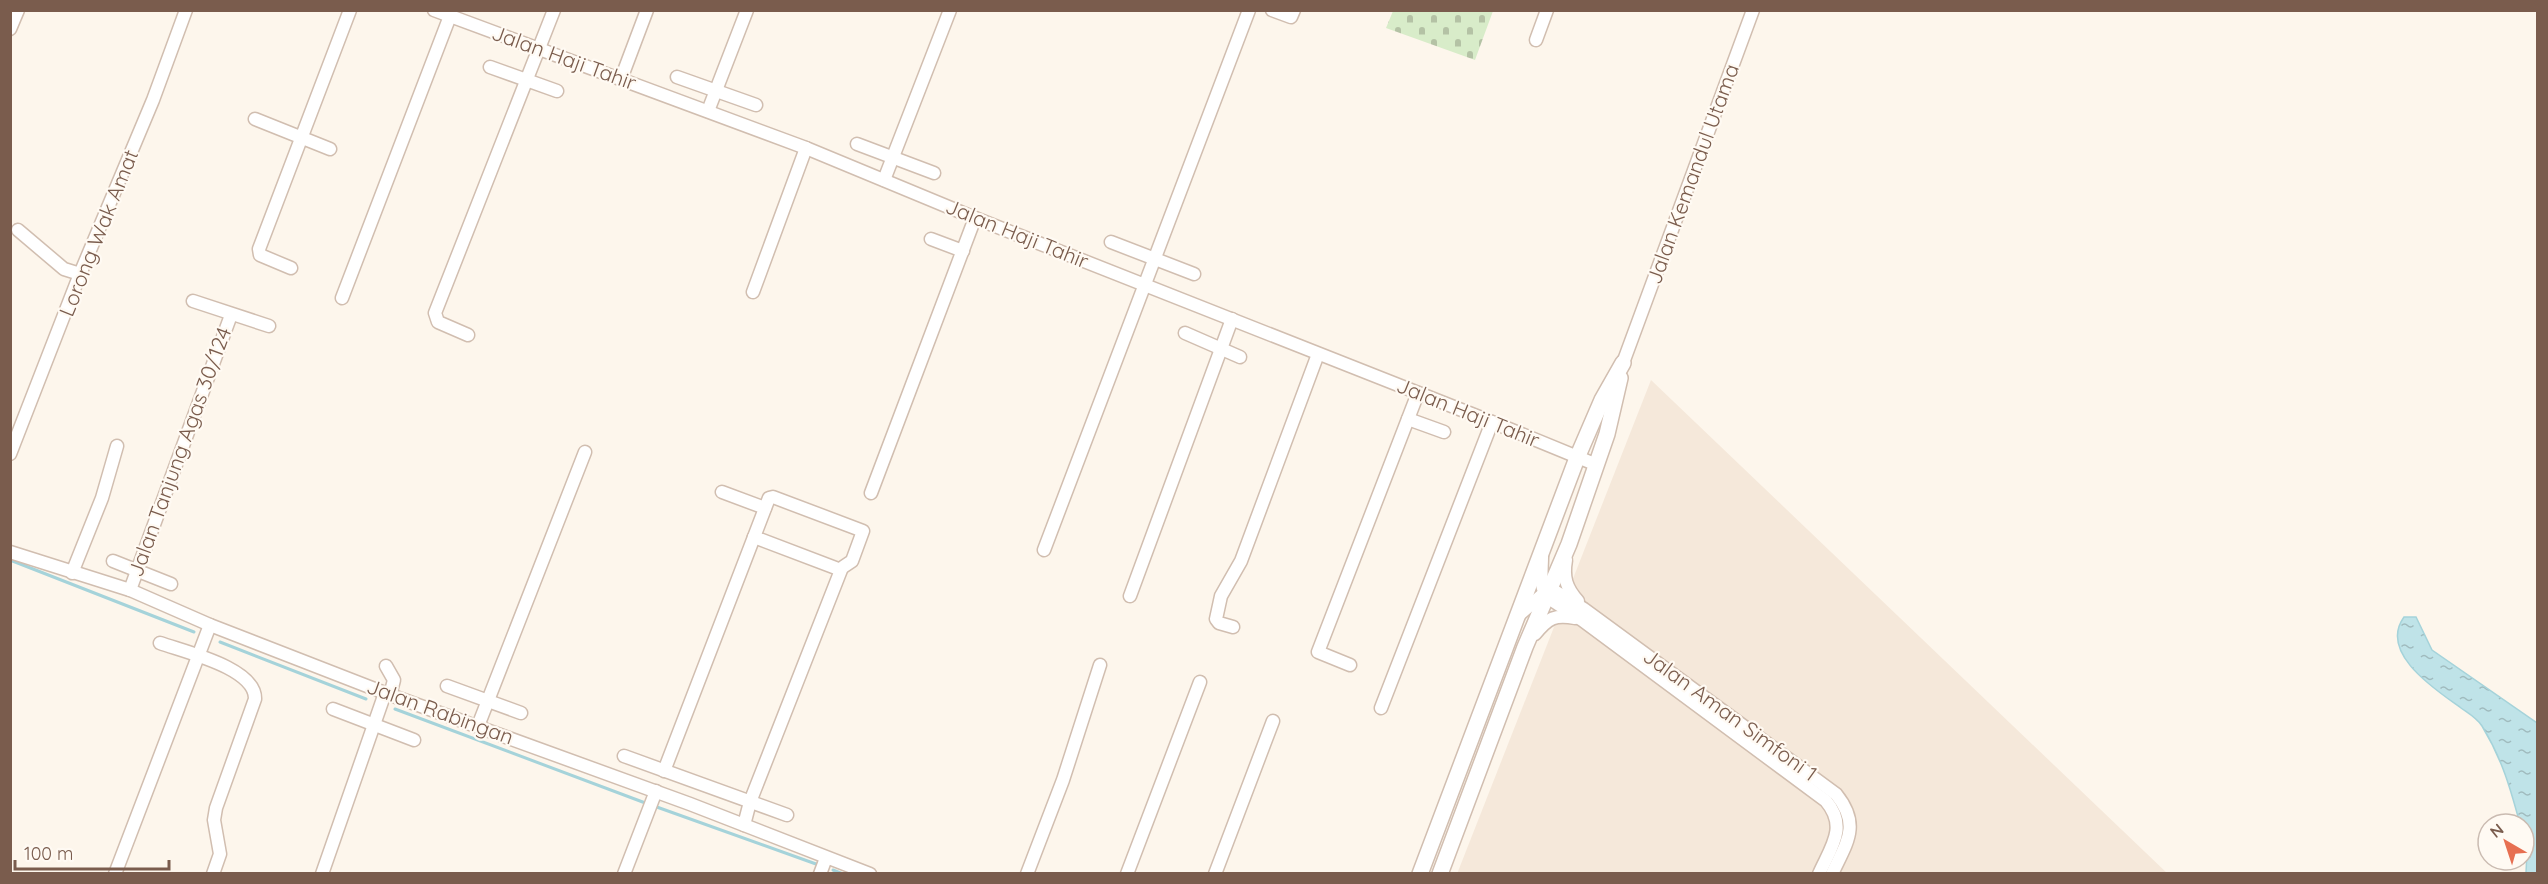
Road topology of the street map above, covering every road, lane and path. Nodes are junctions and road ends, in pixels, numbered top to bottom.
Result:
1 (18, 10) edge
2 (186, 10) edge
3 (350, 10) edge
4 (554, 10) edge
5 (647, 10) edge
6 (747, 10) edge
7 (950, 10) edge
8 (1249, 10) edge
9 (1272, 10) edge
10 (1294, 10) edge
11 (1547, 10) edge
12 (1753, 10) edge
13 (443, 13) edge
14 (10, 29) edge
15 (1536, 40) dead end
16 (539, 50) junction
17 (490, 67) dead end
18 (677, 77) dead end
19 (621, 79) junction
20 (527, 81) junction
21 (716, 90) junction
22 (556, 91) dead end
23 (756, 105) dead end
24 (708, 111) junction
25 (255, 119) dead end
26 (303, 137) junction
27 (857, 144) dead end
28 (330, 148) dead end
29 (806, 148) junction
30 (892, 157) junction
31 (934, 173) dead end
32 (884, 180) junction
33 (975, 218) junction
34 (18, 230) dead end
35 (931, 239) dead end
36 (1111, 242) dead end
37 (963, 251) junction
38 (1154, 259) junction
39 (291, 268) dead end
40 (80, 274) junction
41 (1194, 274) dead end
42 (1145, 285) junction
43 (753, 292) dead end
44 (342, 298) dead end
45 (193, 301) dead end
46 (231, 315) junction
47 (1232, 320) junction
48 (269, 326) dead end
49 (1185, 333) dead end
50 (468, 334) dead end
51 (1222, 349) junction
52 (1318, 354) junction
53 (1240, 357) dead end
54 (1623, 363) junction
55 (1419, 393) junction
56 (1408, 419) junction
57 (1492, 422) junction
58 (1444, 432) dead end
59 (117, 446) dead end
60 (585, 452) dead end
61 (10, 454) edge
62 (1577, 458) junction
63 (1597, 465) junction
64 (722, 492) dead end
65 (871, 493) dead end
66 (765, 508) junction
67 (754, 537) junction
68 (1569, 544) junction
69 (1044, 550) dead end
70 (10, 552) edge
71 (1542, 552) junction
72 (113, 561) dead end
73 (842, 569) junction
74 (137, 570) junction
75 (72, 573) junction
76 (171, 584) dead end
77 (130, 590) junction
78 (1547, 592) junction
79 (1130, 596) dead end
80 (1583, 614) junction
81 (1517, 617) junction
82 (210, 625) junction
83 (1233, 627) dead end
84 (160, 643) dead end
85 (1525, 647) junction
86 (199, 657) junction
87 (1100, 665) dead end
88 (1350, 665) dead end
89 (386, 666) dead end
90 (1200, 681) dead end
91 (447, 686) dead end
92 (387, 694) junction
93 (487, 700) junction
94 (1381, 708) dead end
95 (333, 709) dead end
96 (521, 713) dead end
97 (1273, 721) dead end
98 (374, 726) junction
99 (478, 726) junction
100 (414, 740) dead end
101 (624, 756) dead end
102 (664, 771) junction
103 (652, 801) junction
104 (750, 802) junction
105 (787, 815) dead end
106 (744, 825) junction
107 (826, 858) junction
108 (115, 873) edge
109 (213, 873) edge
110 (322, 873) edge
111 (624, 873) edge
112 (820, 873) edge
113 (870, 873) edge
114 (1027, 873) edge
115 (1127, 873) edge
116 (1215, 873) edge
117 (1420, 873) edge
118 (1440, 873) edge
119 (1819, 873) edge
120 (1832, 873) edge

1 - 14 street
2 - 40 street, Lorong Wak Amat
3 - 26 street
4 - 16 street
5 - 19 street
6 - 21 street
7 - 30 street
8 - 38 street
9 - 10 street
11 - 15 street
12 - 54 street, Jalan Kemandul Utama
13 - 16 street, Jalan Haji Tahir
13 - 44 street
16 - 19 street, Jalan Haji Tahir
16 - 20 street
17 - 20 street
18 - 21 street
19 - 24 street, Jalan Haji Tahir
20 - 22 street
20 - 50 street
21 - 23 street
21 - 24 street
24 - 29 street, Jalan Haji Tahir
25 - 26 street
26 - 28 street
26 - 39 street
27 - 30 street
29 - 32 street, Jalan Haji Tahir
29 - 43 street
30 - 31 street
30 - 32 street
32 - 33 street, Jalan Haji Tahir
33 - 37 street
33 - 42 street, Jalan Haji Tahir
34 - 40 street
35 - 37 street
36 - 38 street
37 - 65 street
38 - 41 street
38 - 42 street
40 - 61 street, Lorong Wak Amat
42 - 47 street, Jalan Haji Tahir
42 - 69 street
45 - 46 street
46 - 48 street
46 - 74 street, Jalan Tanjung Agas 30/124
47 - 51 street
47 - 52 street, Jalan Haji Tahir
49 - 51 street
51 - 53 street
51 - 79 street
52 - 55 street, Jalan Haji Tahir
52 - 83 street
54 - 62 street
54 - 63 street
55 - 56 street
55 - 57 street, Jalan Haji Tahir
56 - 58 street
56 - 88 street
57 - 62 street, Jalan Haji Tahir
57 - 94 street
59 - 75 street
60 - 93 street
62 - 63 street, Jalan Haji Tahir
62 - 71 street
63 - 68 street
64 - 66 street
66 - 67 street
66 - 73 street
67 - 73 street
67 - 102 street
68 - 78 street
68 - 80 street
70 - 75 street, Jalan Rabingan
71 - 78 street
71 - 81 street
72 - 74 street
73 - 104 street
74 - 76 street
74 - 77 street, Jalan Tanjung Agas 30/124
75 - 77 street, Jalan Rabingan
77 - 82 street, Jalan Rabingan
78 - 80 street, Jalan Aman Simfoni 1
78 - 81 street
78 - 85 street
80 - 85 street
80 - 119 street, Jalan Aman Simfoni 1
80 - 120 street, Jalan Aman Simfoni 1
81 - 117 street
82 - 86 street
82 - 92 street, Jalan Rabingan
84 - 86 street
85 - 118 street
86 - 108 street
86 - 109 street
87 - 114 street
89 - 92 street
90 - 115 street
91 - 93 street
92 - 98 street
92 - 99 street, Jalan Rabingan
93 - 96 street
93 - 99 street
95 - 98 street
97 - 116 street
98 - 100 street
98 - 110 street
99 - 103 street, Jalan Rabingan
101 - 102 street
102 - 104 street
103 - 106 street, Jalan Rabingan
103 - 111 street
104 - 105 street
104 - 106 street
106 - 107 street, Jalan Rabingan
107 - 112 street
107 - 113 street, Jalan Rabingan

